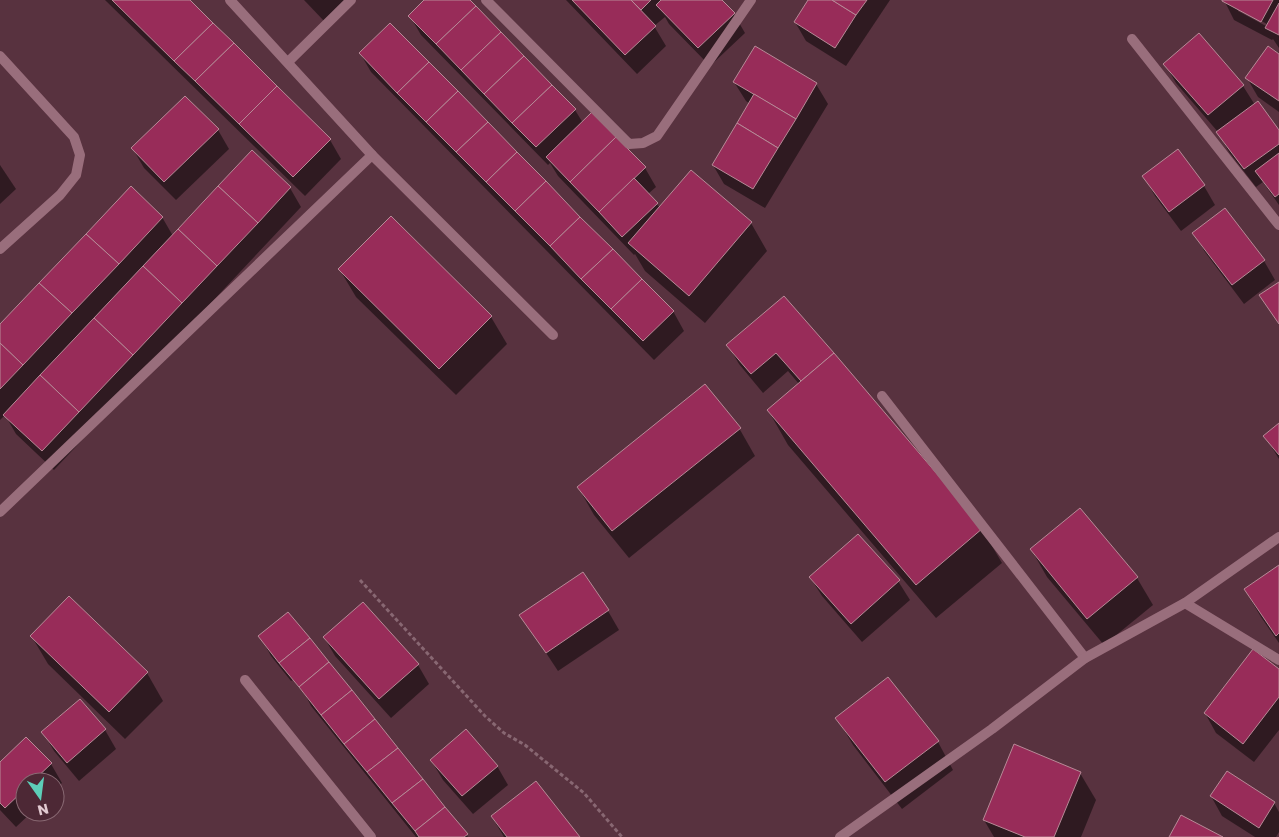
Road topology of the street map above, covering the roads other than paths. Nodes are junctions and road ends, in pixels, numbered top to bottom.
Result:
1 (230, 0) edge
2 (351, 0) edge
3 (486, 0) edge
4 (750, 0) edge
5 (1132, 39) dead end
6 (0, 56) edge
7 (288, 62) junction
8 (372, 155) junction
9 (1279, 225) edge
10 (0, 249) edge
11 (554, 335) dead end
12 (882, 396) dead end
13 (0, 512) edge
14 (1279, 537) edge
15 (1185, 603) junction
16 (1085, 658) junction
17 (1279, 660) edge
18 (245, 680) dead end
19 (371, 837) edge
20 (840, 837) edge

1 - 7 street
2 - 7 street
3 - 4 street
5 - 9 street
6 - 10 street
7 - 8 street
8 - 11 street
8 - 13 street
12 - 16 street
14 - 15 street
15 - 16 street
15 - 17 street
16 - 20 street
18 - 19 street

